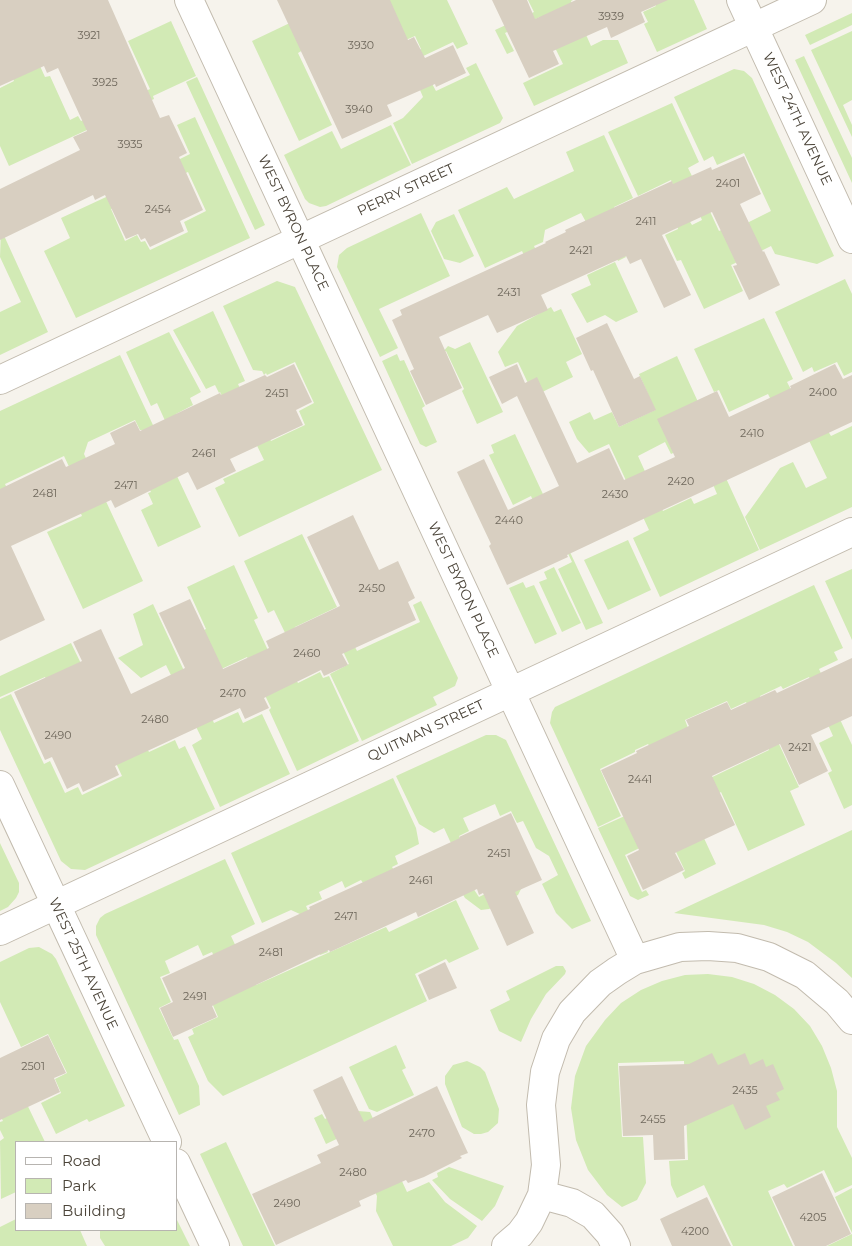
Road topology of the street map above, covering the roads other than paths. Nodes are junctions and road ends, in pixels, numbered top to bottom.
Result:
1 (189, 0) edge
2 (741, 0) edge
3 (812, 0) edge
4 (754, 27) junction
5 (300, 239) junction
6 (852, 239) edge
7 (0, 380) edge
8 (852, 532) edge
9 (511, 692) junction
10 (0, 785) edge
11 (56, 904) junction
12 (0, 931) edge
13 (635, 960) junction
14 (852, 1020) edge
15 (167, 1141) edge
16 (178, 1167) edge
17 (542, 1195) junction
18 (215, 1246) edge
19 (506, 1246) edge
20 (616, 1246) edge

1 - 5 street, WEST BYRON PLACE
2 - 4 street, WEST 24TH AVENUE
3 - 4 street, PERRY STREET
4 - 5 street, PERRY STREET
4 - 6 street, WEST 24TH AVENUE
5 - 7 street, PERRY STREET
5 - 9 street, WEST BYRON PLACE
8 - 9 street, QUITMAN STREET
9 - 11 street, QUITMAN STREET
9 - 13 street, WEST BYRON PLACE
10 - 11 street, WEST 25TH AVENUE
11 - 12 street, QUITMAN STREET
11 - 15 street, WEST 25TH AVENUE
13 - 14 street
13 - 17 street
16 - 18 street
17 - 19 street
17 - 20 street

